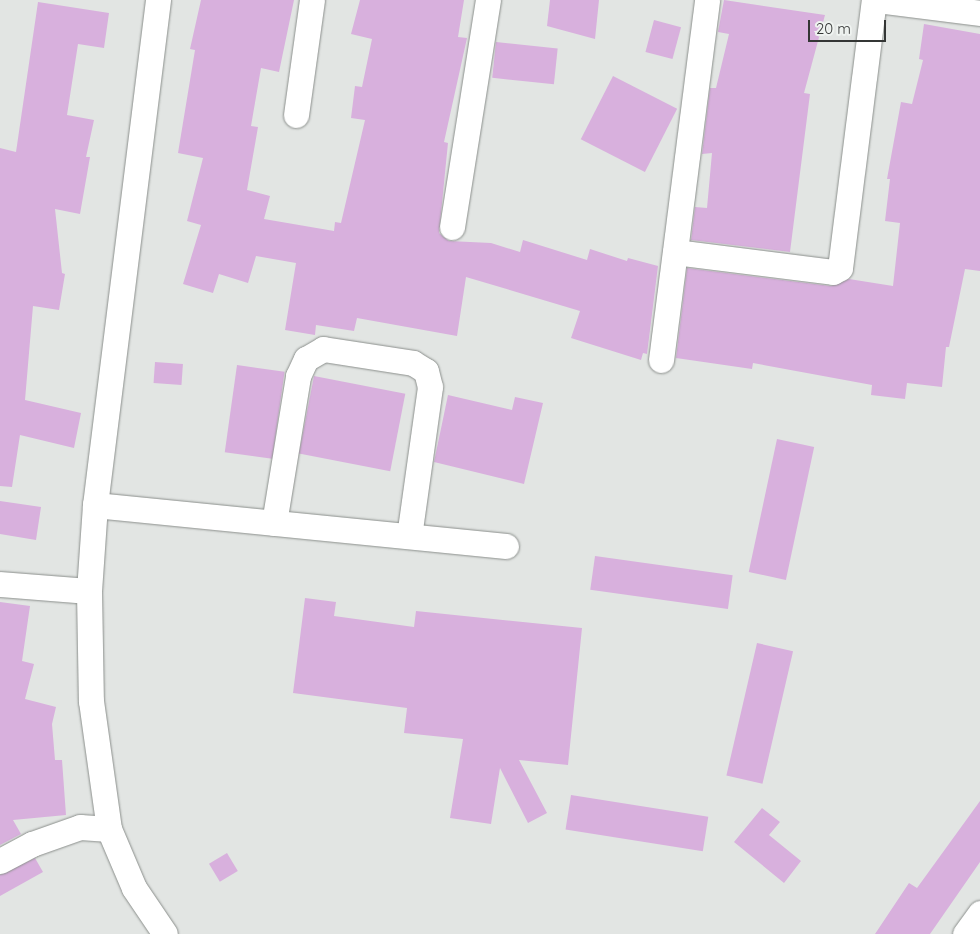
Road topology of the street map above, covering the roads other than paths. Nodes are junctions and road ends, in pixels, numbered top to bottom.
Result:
1 (158, 0) edge
2 (312, 0) edge
3 (488, 0) edge
4 (707, 0) edge
5 (875, 0) edge
6 (980, 13) edge
7 (296, 115) dead end
8 (452, 227) dead end
9 (675, 252) junction
10 (661, 360) dead end
11 (95, 505) junction
12 (274, 523) junction
13 (410, 536) junction
14 (506, 546) dead end
15 (0, 584) edge
16 (89, 591) junction
17 (108, 830) junction
18 (0, 860) edge
19 (980, 913) edge
20 (165, 934) edge
21 (965, 934) edge

1 - 11 street
2 - 7 street
3 - 8 street
4 - 9 street
5 - 6 street
5 - 9 street
9 - 10 street
11 - 12 street
11 - 16 street
12 - 13 street
12 - 13 street
13 - 14 street
15 - 16 street
16 - 17 street
17 - 18 street
17 - 20 street
19 - 21 street

